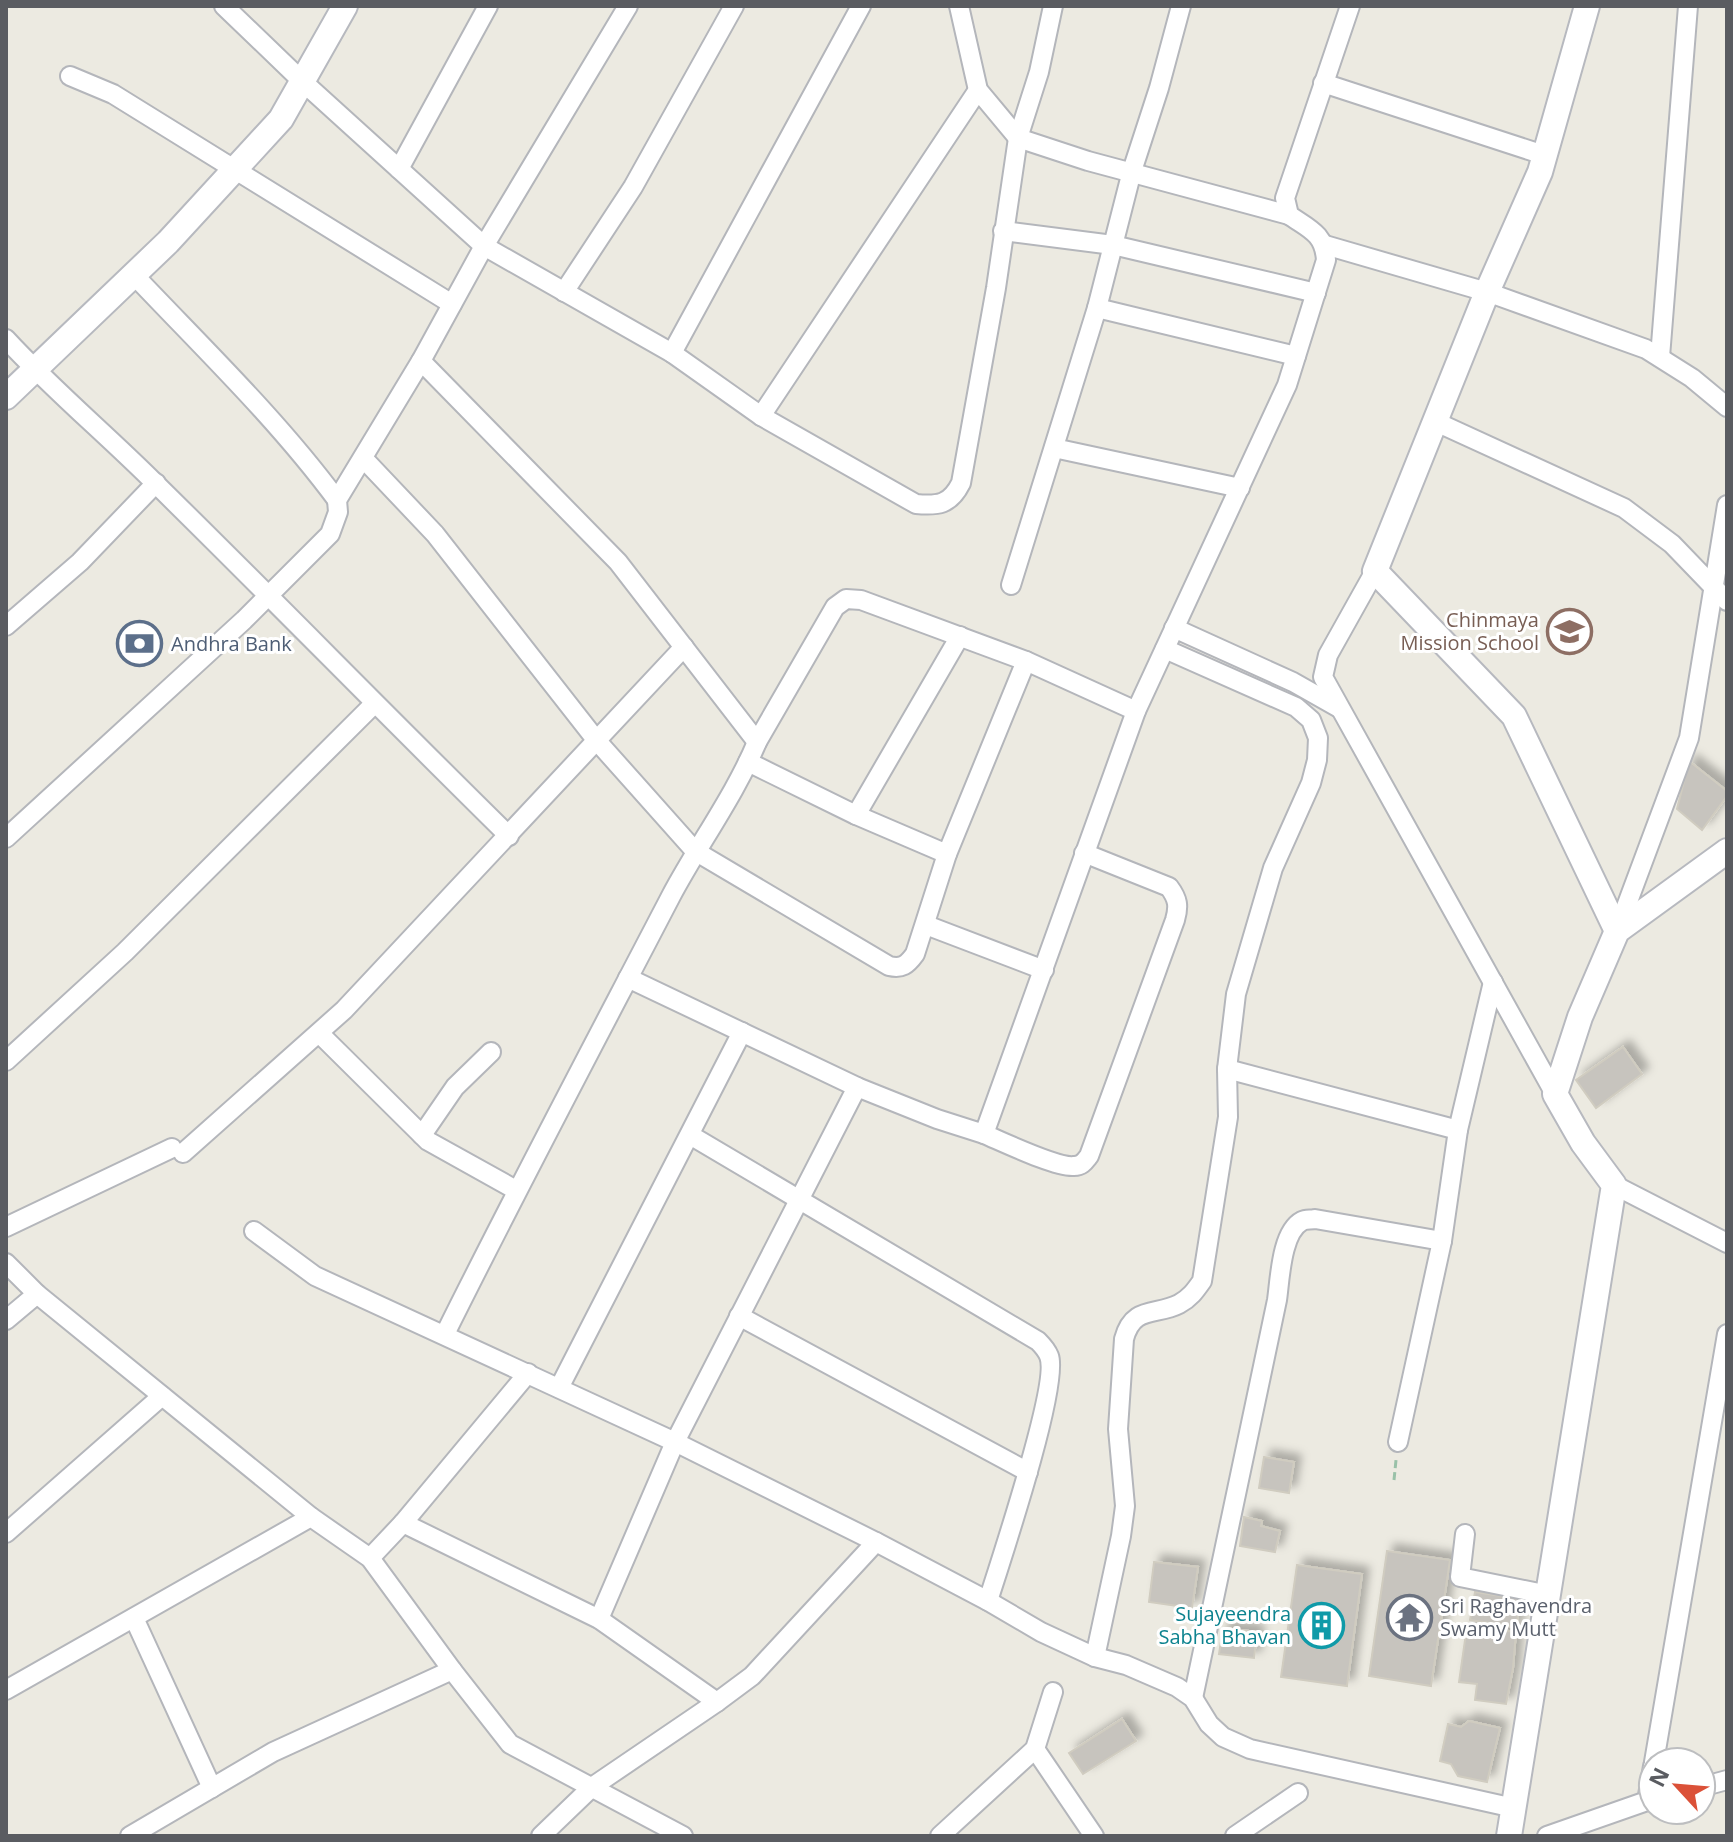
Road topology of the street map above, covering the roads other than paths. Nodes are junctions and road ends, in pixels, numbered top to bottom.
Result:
1 (224, 6) edge
2 (345, 6) edge
3 (488, 6) edge
4 (628, 6) edge
5 (734, 6) edge
6 (861, 6) edge
7 (959, 6) edge
8 (1053, 6) edge
9 (1181, 6) edge
10 (1350, 6) edge
11 (1587, 6) edge
12 (1688, 6) edge
13 (70, 76) dead end
14 (302, 81) junction
15 (1323, 83) junction
16 (978, 90) junction
17 (1018, 138) junction
18 (1544, 155) junction
19 (235, 169) junction
20 (399, 169) junction
21 (1132, 171) junction
22 (1289, 215) junction
23 (1003, 231) junction
24 (1113, 245) junction
25 (1325, 245) junction
26 (481, 251) junction
27 (134, 275) junction
28 (564, 292) junction
29 (1487, 292) junction
30 (1316, 293) junction
31 (455, 299) junction
32 (1097, 308) junction
33 (6, 339) edge
34 (672, 353) junction
35 (1296, 356) junction
36 (1660, 357) junction
37 (421, 361) junction
38 (35, 370) junction
39 (6, 397) edge
40 (1727, 407) edge
41 (761, 416) junction
42 (1434, 421) junction
43 (1054, 448) junction
44 (363, 458) junction
45 (156, 483) junction
46 (1240, 488) junction
47 (337, 500) junction
48 (1727, 505) edge
49 (1375, 571) junction
50 (1011, 585) dead end
51 (1721, 594) edge
52 (267, 597) junction
53 (6, 626) edge
54 (1174, 628) junction
55 (960, 636) junction
56 (684, 647) junction
57 (1165, 649) junction
58 (1026, 661) junction
59 (374, 704) junction
60 (1342, 710) junction
61 (1136, 711) junction
62 (597, 741) junction
63 (757, 742) junction
64 (748, 762) junction
65 (856, 815) junction
66 (509, 836) junction
67 (6, 838) edge
68 (695, 851) junction
69 (1727, 851) edge
70 (1084, 853) junction
71 (947, 854) junction
72 (926, 925) junction
73 (1617, 931) junction
74 (1044, 970) junction
75 (628, 978) junction
76 (1493, 982) junction
77 (742, 1032) junction
78 (320, 1034) junction
79 (491, 1052) dead end
80 (6, 1061) edge
81 (1227, 1069) junction
82 (857, 1087) junction
83 (1555, 1094) junction
84 (1458, 1130) junction
85 (984, 1134) junction
86 (422, 1135) junction
87 (690, 1135) junction
88 (1614, 1185) junction
89 (516, 1190) junction
90 (797, 1199) junction
91 (6, 1227) edge
92 (254, 1231) dead end
93 (1442, 1241) junction
94 (1727, 1243) edge
95 (6, 1263) edge
96 (37, 1294) junction
97 (739, 1316) junction
98 (6, 1320) edge
99 (445, 1334) junction
100 (1727, 1334) edge
101 (528, 1373) junction
102 (559, 1388) junction
103 (162, 1396) junction
104 (675, 1442) junction
105 (1398, 1442) dead end
106 (1028, 1472) junction
107 (311, 1517) junction
108 (403, 1523) junction
109 (6, 1533) edge
110 (1465, 1534) dead end
111 (876, 1542) junction
112 (370, 1558) junction
113 (1549, 1595) junction
114 (988, 1601) junction
115 (134, 1618) junction
116 (599, 1619) junction
117 (1095, 1657) junction
118 (452, 1670) junction
119 (6, 1690) edge
120 (1053, 1692) dead end
121 (1193, 1698) junction
122 (717, 1702) junction
123 (1656, 1746) edge
124 (1035, 1749) junction
125 (592, 1787) junction
126 (212, 1788) junction
127 (1298, 1793) dead end
128 (1637, 1805) edge
129 (1514, 1808) junction
130 (162, 1827) edge
131 (130, 1836) edge
132 (541, 1836) edge
133 (683, 1836) edge
134 (940, 1836) edge
135 (1094, 1836) edge
136 (1235, 1836) edge
137 (1509, 1836) edge
138 (1547, 1836) edge

1 - 14 street
2 - 14 street
3 - 20 street
4 - 26 street
5 - 28 street
6 - 34 street
7 - 16 street
8 - 17 street
9 - 21 street
10 - 15 street
11 - 18 street
12 - 36 street
13 - 19 street
14 - 19 street
14 - 20 street
15 - 18 street
15 - 22 street
16 - 17 street
16 - 41 street
17 - 21 street
17 - 23 street
18 - 29 street
19 - 27 street
19 - 31 street
20 - 26 street
21 - 22 street
21 - 24 street
22 - 25 street
23 - 24 street
23 - 41 street
24 - 30 street
24 - 32 street
25 - 29 street
25 - 30 street
26 - 28 street
26 - 31 street
27 - 38 street
27 - 47 street
28 - 34 street
29 - 36 street
29 - 42 street
30 - 35 street
31 - 37 street
32 - 35 street
32 - 43 street
33 - 38 street
34 - 41 street
35 - 46 street
36 - 40 street
37 - 44 street
37 - 56 street
38 - 39 street
38 - 45 street
42 - 49 street
42 - 51 street
43 - 46 street
43 - 50 street
44 - 47 street
44 - 62 street
45 - 52 street
45 - 53 street
46 - 54 street
47 - 52 street
48 - 51 street
49 - 60 street
49 - 73 street
51 - 73 street
52 - 59 street
52 - 67 street
54 - 57 street
54 - 60 street
55 - 58 street
55 - 63 street
55 - 65 street
56 - 62 street
56 - 63 street
57 - 61 street
57 - 81 street
58 - 61 street
58 - 71 street
59 - 66 street
59 - 80 street
60 - 76 street
61 - 70 street
62 - 66 street
62 - 68 street
63 - 64 street
64 - 65 street
64 - 68 street
65 - 71 street
66 - 78 street
68 - 72 street
68 - 75 street
69 - 73 street
70 - 74 street
70 - 85 street
71 - 72 street
72 - 74 street
73 - 83 street
74 - 85 street
75 - 77 street
75 - 89 street
76 - 83 street
76 - 84 street
77 - 82 street
77 - 87 street
78 - 86 street
78 - 91 street
79 - 86 street
81 - 84 street
81 - 117 street
82 - 85 street
82 - 90 street
83 - 88 street
84 - 93 street
86 - 89 street
87 - 90 street
87 - 102 street
88 - 94 street
88 - 113 street
89 - 99 street
90 - 97 street
90 - 106 street
92 - 99 street
93 - 105 street
93 - 121 street
95 - 96 street
96 - 98 street
96 - 103 street
97 - 104 street
97 - 106 street
99 - 101 street
100 - 123 street
101 - 102 street
101 - 108 street
102 - 104 street
103 - 107 street
103 - 109 street
104 - 111 street
104 - 116 street
106 - 114 street
107 - 112 street
107 - 115 street
108 - 112 street
108 - 116 street
110 - 113 street
111 - 114 street
111 - 122 street
112 - 118 street
113 - 129 street
114 - 117 street
115 - 119 street
115 - 126 street
116 - 122 street
117 - 121 street
118 - 125 street
118 - 126 street
120 - 124 street
121 - 129 street
122 - 125 street
124 - 134 street
124 - 135 street
125 - 132 street
125 - 133 street
126 - 130 street
127 - 136 street
128 - 138 street
129 - 137 street
130 - 131 street

